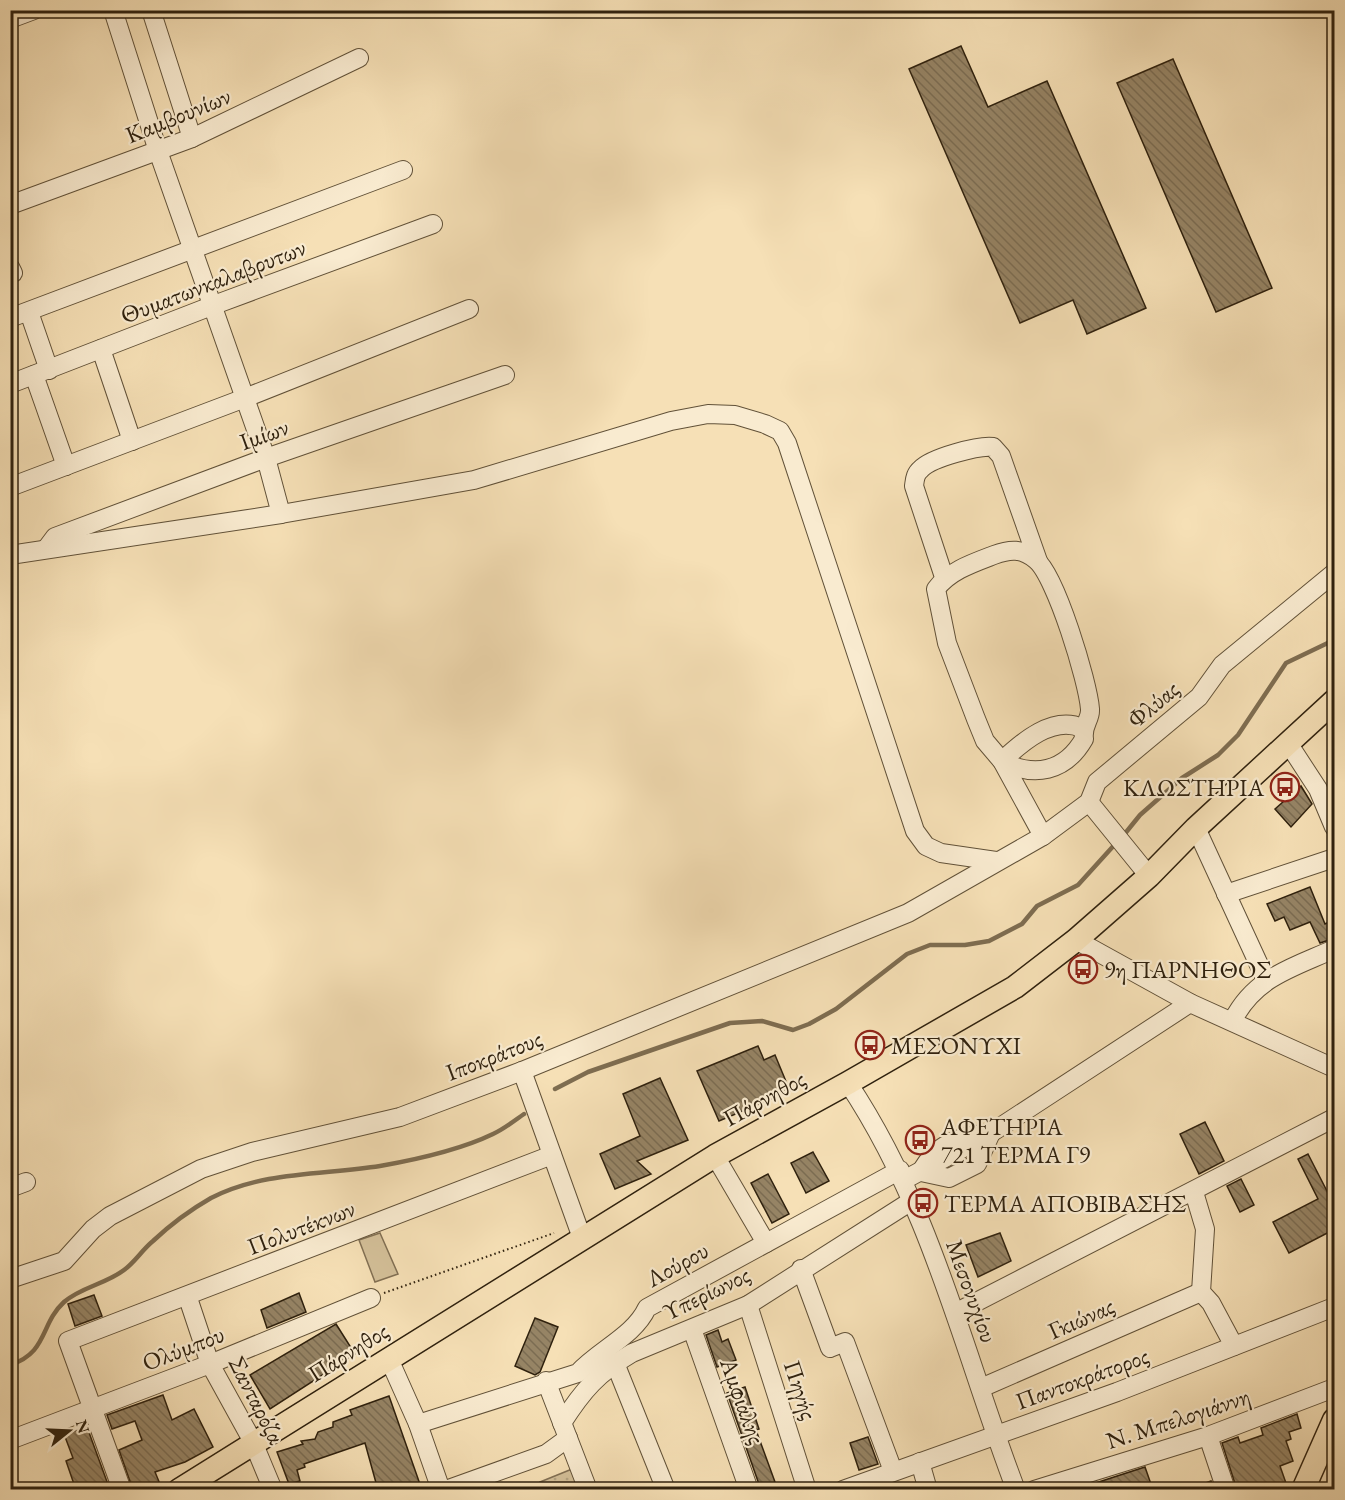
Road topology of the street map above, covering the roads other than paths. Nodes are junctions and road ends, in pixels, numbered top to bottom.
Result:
1 (34, 10) edge
2 (113, 10) edge
3 (151, 10) edge
4 (10, 19) edge
5 (359, 58) dead end
6 (192, 138) junction
7 (158, 151) junction
8 (403, 170) dead end
9 (10, 204) edge
10 (433, 224) dead end
11 (195, 250) junction
12 (214, 305) junction
13 (469, 309) dead end
14 (29, 312) junction
15 (10, 318) edge
16 (101, 349) junction
17 (42, 372) junction
18 (505, 375) dead end
19 (10, 384) edge
20 (245, 398) junction
21 (132, 441) junction
22 (266, 458) junction
23 (66, 466) junction
24 (10, 487) edge
25 (281, 514) junction
26 (45, 549) junction
27 (11, 555) edge
28 (1038, 561) junction
29 (1335, 573) edge
30 (945, 577) junction
31 (1335, 701) edge
32 (1082, 728) junction
33 (1288, 743) junction
34 (1002, 761) junction
35 (1326, 786) edge
36 (1089, 802) junction
37 (1335, 827) edge
38 (1196, 828) junction
39 (1043, 836) junction
40 (1335, 858) edge
41 (996, 861) junction
42 (1143, 869) junction
43 (1226, 894) junction
44 (1076, 940) junction
45 (1335, 950) edge
46 (1266, 980) junction
47 (1190, 1003) junction
48 (1233, 1020) junction
49 (1332, 1064) edge
50 (522, 1071) junction
51 (849, 1083) junction
52 (1335, 1118) edge
53 (552, 1155) junction
54 (715, 1156) junction
55 (902, 1175) junction
56 (1194, 1192) junction
57 (914, 1200) junction
58 (579, 1232) junction
59 (766, 1243) junction
60 (801, 1269) junction
61 (10, 1279) edge
62 (1201, 1292) junction
63 (188, 1298) junction
64 (371, 1298) road end
65 (748, 1305) junction
66 (1335, 1307) edge
67 (955, 1313) junction
68 (692, 1329) junction
69 (1234, 1346) junction
70 (389, 1359) junction
71 (615, 1363) junction
72 (210, 1364) junction
73 (546, 1381) junction
74 (981, 1388) junction
75 (1335, 1388) edge
76 (93, 1409) junction
77 (1335, 1420) edge
78 (418, 1424) junction
79 (565, 1430) junction
80 (995, 1435) junction
81 (1208, 1436) junction
82 (10, 1440) edge
83 (253, 1442) junction
84 (920, 1462) junction
85 (893, 1471) junction
86 (122, 1490) edge
87 (179, 1490) edge
88 (273, 1490) edge
89 (441, 1490) edge
90 (446, 1490) edge
91 (588, 1490) edge
92 (666, 1490) edge
93 (749, 1490) edge
94 (807, 1490) edge
95 (843, 1490) edge
96 (928, 1490) edge
97 (1016, 1490) edge
98 (1034, 1490) edge
99 (1226, 1490) edge
100 (1303, 1490) edge

1 - 4 street
2 - 7 street
3 - 6 street
5 - 6 street, Καμβουνίων
6 - 7 street, Καμβουνίων
7 - 9 street, Καμβουνίων
7 - 11 street
8 - 11 street
10 - 12 street, Θυματωνκαλαβρυτων
11 - 12 street
11 - 14 street
12 - 16 street, Θυματωνκαλαβρυτων
12 - 20 street
13 - 20 street
14 - 15 street
14 - 17 street
16 - 17 street, Θυματωνκαλαβρυτων
16 - 21 street
17 - 19 street, Θυματωνκαλαβρυτων
17 - 23 street
18 - 22 street, Ιμίων
20 - 21 street
20 - 22 street
21 - 23 street
22 - 25 street
22 - 26 street, Ιμίων
23 - 24 street
25 - 26 street
25 - 41 street
26 - 27 street
28 - 30 street
28 - 30 street
28 - 32 street
29 - 36 street, Φλύας
30 - 34 street
31 - 33 main road, Πάρνηθος
32 - 34 street
32 - 34 street
33 - 35 street
33 - 38 main road, Πάρνηθος
34 - 39 street
35 - 37 street
36 - 39 street, Φλύας
36 - 42 street
38 - 42 main road, Πάρνηθος
38 - 43 street
39 - 41 street, Φλύας
40 - 43 street
41 - 50 street, Ιποκράτους
42 - 44 main road, Πάρνηθος
43 - 46 street
44 - 47 street
44 - 51 main road, Πάρνηθος
45 - 46 street
46 - 48 street
47 - 48 street
47 - 55 street, Λούρου
48 - 49 street
50 - 53 street
50 - 61 street, Ιποκράτους
51 - 54 main road, Πάρνηθος
51 - 55 street, Μεσονυχίου
52 - 56 street
53 - 58 street
53 - 63 street, Πολυτέκνων
54 - 58 main road, Πάρνηθος
54 - 59 street
55 - 57 street, Μεσονυχίου
55 - 59 street, Λούρου
56 - 62 street
56 - 67 street
57 - 60 street, Υπερίωνος
57 - 67 street, Μεσονυχίου
58 - 70 main road, Πάρνηθος
59 - 73 street, Λούρου
60 - 65 street, Υπερίωνος
60 - 85 street
62 - 69 street
62 - 74 street, Γκιώνας
63 - 72 street, Σανταρόζα
63 - 76 street, Πολυτέκνων
64 - 72 street, Ολύμπου
65 - 68 street, Υπερίωνος
65 - 94 street, Πηγής
66 - 69 street, Παντοκράτορος
67 - 74 street, Μεσονυχίου
68 - 71 street, Υπερίωνος
68 - 93 street, Αμφιάλης
69 - 80 street, Παντοκράτορος
70 - 78 street
70 - 83 main road, Πάρνηθος
71 - 79 street, Υπερίωνος
71 - 92 street
72 - 76 street, Ολύμπου
72 - 83 street, Σανταρόζα
73 - 78 street, Λούρου
73 - 79 street
74 - 80 street, Μεσονυχίου
75 - 81 street, Ν. Μπελογιάννη
76 - 82 street, Ολύμπου
76 - 86 street
77 - 100 main road
78 - 89 street
79 - 90 street
79 - 91 street
80 - 84 street, Παντοκράτορος
80 - 97 street, Μεσονυχίου
81 - 98 street, Ν. Μπελογιάννη
81 - 99 street
83 - 87 main road, Πάρνηθος
83 - 88 street, Σανταρόζα
84 - 85 street, Παντοκράτορος
84 - 96 street
85 - 95 street, Παντοκράτορος

